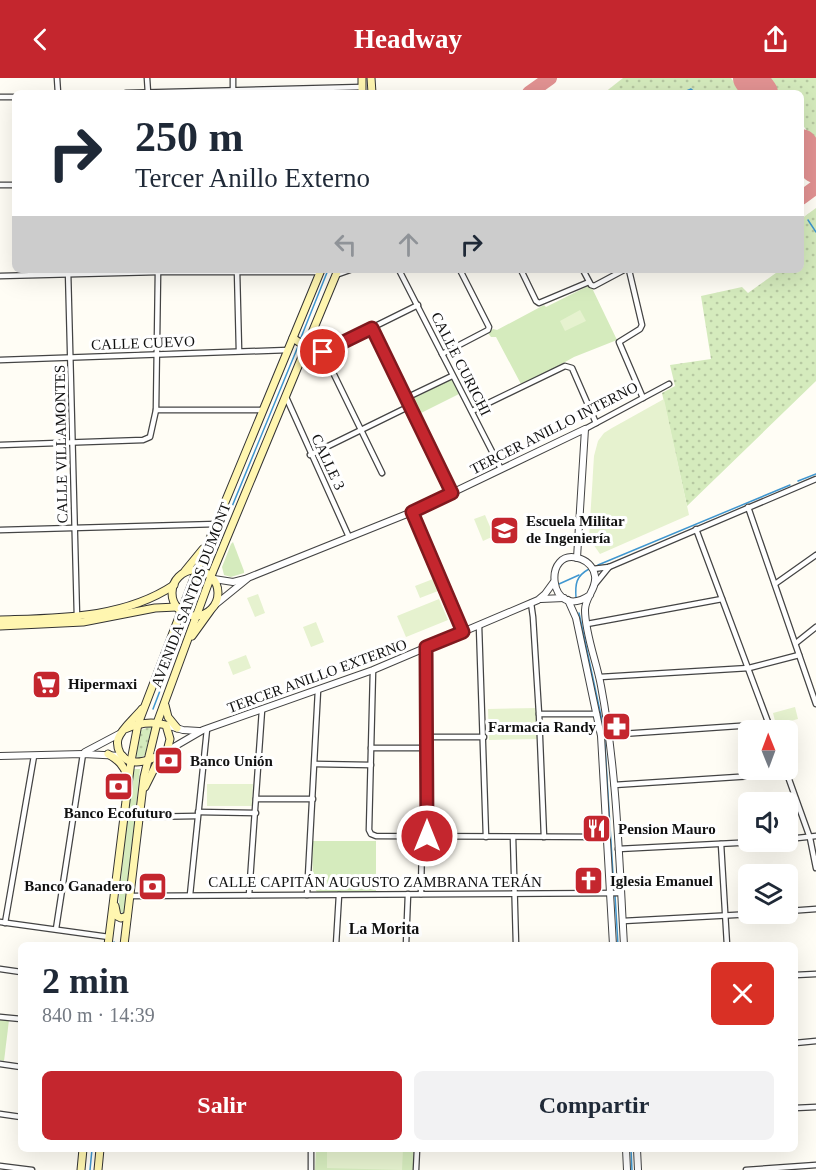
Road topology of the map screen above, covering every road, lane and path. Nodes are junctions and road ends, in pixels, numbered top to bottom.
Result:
1 (362, 78) edge
2 (362, 90) edge
3 (51, 273) edge
4 (68, 273) edge
5 (158, 273) edge
6 (237, 273) edge
7 (319, 273) edge
8 (337, 273) edge
9 (401, 273) edge
10 (462, 273) edge
11 (522, 273) edge
12 (585, 273) edge
13 (618, 273) edge
14 (627, 273) edge
15 (0, 276) edge
16 (591, 284) junction
17 (418, 305) junction
18 (372, 328) junction
19 (311, 335) junction
20 (294, 339) junction
21 (305, 344) junction
22 (288, 350) junction
23 (239, 351) junction
24 (323, 352) junction
25 (156, 354) junction
26 (442, 354) junction
27 (70, 357) junction
28 (0, 360) edge
29 (452, 376) junction
30 (669, 384) dead end
31 (285, 397) junction
32 (406, 398) junction
33 (643, 398) junction
34 (410, 406) junction
35 (156, 410) junction
36 (263, 410) junction
37 (472, 411) junction
38 (596, 423) junction
39 (585, 429) junction
40 (361, 431) junction
41 (74, 443) junction
42 (0, 445) edge
43 (310, 455) junction
44 (501, 469) junction
45 (382, 473) dead end
46 (816, 479) edge
47 (452, 493) junction
48 (748, 507) junction
49 (412, 512) junction
50 (217, 524) junction
51 (75, 527) junction
52 (696, 529) junction
53 (0, 530) edge
54 (349, 537) junction
55 (210, 540) junction
56 (816, 555) edge
57 (577, 558) junction
58 (609, 567) junction
59 (593, 569) junction
60 (206, 574) junction
61 (180, 576) junction
62 (250, 576) junction
63 (553, 583) junction
64 (776, 584) junction
65 (174, 585) junction
66 (595, 585) junction
67 (590, 595) junction
68 (566, 599) junction
69 (722, 599) junction
70 (538, 600) junction
71 (146, 601) junction
72 (531, 603) junction
73 (213, 607) junction
74 (181, 610) junction
75 (122, 615) junction
76 (195, 615) junction
77 (77, 617) junction
78 (55, 618) junction
79 (0, 620) edge
80 (63, 624) junction
81 (587, 624) junction
82 (40, 625) junction
83 (0, 626) edge
84 (479, 626) junction
85 (816, 627) edge
86 (463, 632) junction
87 (796, 643) junction
88 (185, 646) junction
89 (426, 647) junction
90 (799, 655) junction
91 (749, 668) junction
92 (373, 670) junction
93 (600, 677) junction
94 (318, 690) junction
95 (164, 702) junction
96 (145, 704) junction
97 (816, 704) edge
98 (262, 710) junction
99 (539, 714) junction
100 (597, 714) junction
101 (767, 720) edge
102 (155, 723) junction
103 (140, 724) junction
104 (166, 725) junction
105 (738, 726) edge
106 (177, 728) junction
107 (205, 730) junction
108 (123, 731) junction
109 (605, 735) junction
110 (427, 736) junction
111 (484, 737) junction
112 (371, 748) junction
113 (428, 748) junction
114 (164, 753) junction
115 (82, 754) junction
116 (108, 754) junction
117 (0, 756) edge
118 (34, 756) junction
119 (123, 756) junction
120 (131, 761) junction
121 (146, 761) junction
122 (315, 764) junction
123 (371, 765) junction
124 (738, 777) edge
125 (790, 780) edge
126 (128, 784) junction
127 (614, 785) junction
128 (142, 792) junction
129 (256, 798) junction
130 (313, 799) junction
131 (256, 813) junction
132 (198, 814) junction
133 (140, 817) junction
134 (424, 836) junction
135 (486, 837) junction
136 (513, 837) junction
137 (544, 837) junction
138 (607, 837) junction
139 (813, 837) edge
140 (798, 838) edge
141 (738, 843) edge
142 (721, 844) junction
143 (618, 849) junction
144 (816, 868) edge
145 (615, 893) junction
146 (408, 894) junction
147 (421, 894) junction
148 (514, 894) junction
149 (113, 895) junction
150 (249, 895) junction
151 (307, 895) junction
152 (339, 895) junction
153 (130, 896) junction
154 (190, 896) junction
155 (816, 909) edge
156 (798, 910) edge
157 (725, 915) junction
158 (738, 915) edge
159 (127, 916) junction
160 (623, 921) junction
161 (2, 922) edge
162 (110, 922) junction
163 (56, 929) junction
164 (108, 941) edge
165 (124, 942) edge
166 (124, 942) edge
167 (336, 942) edge
168 (406, 942) edge
169 (516, 942) edge
170 (613, 942) edge
171 (624, 942) edge
172 (727, 942) edge
173 (0, 969) edge
174 (18, 972) edge
175 (816, 974) edge
176 (798, 975) edge
177 (0, 1017) edge
178 (18, 1019) edge
179 (816, 1041) edge
180 (798, 1043) edge
181 (0, 1064) edge
182 (18, 1067) edge
183 (816, 1107) edge
184 (798, 1108) edge
185 (0, 1114) edge
186 (18, 1117) edge
187 (83, 1152) edge
188 (100, 1152) edge
189 (311, 1152) edge
190 (417, 1152) edge
191 (626, 1152) edge
192 (637, 1152) edge
193 (816, 1165) edge
194 (0, 1166) edge
195 (32, 1170) edge
196 (81, 1170) edge
197 (98, 1170) edge
198 (311, 1170) edge
199 (416, 1170) edge
200 (627, 1170) edge
201 (638, 1170) edge
202 (746, 1170) edge

1 - 2 main road
3 - 15 street
4 - 27 street, CALLE VILLAMONTES
5 - 25 street
6 - 23 street
7 - 20 main road, AVENIDA SANTOS DUMONT
8 - 19 main road, AVENIDA SANTOS DUMONT
9 - 17 street, CALLE CURICHI
10 - 26 street
11 - 16 street
12 - 16 street
13 - 16 street
14 - 33 street
17 - 18 street
17 - 26 street, CALLE CURICHI
18 - 24 street
18 - 32 street
19 - 21 main road, AVENIDA SANTOS DUMONT
19 - 24 street
20 - 21 main road
20 - 22 main road, AVENIDA SANTOS DUMONT
21 - 31 main road, AVENIDA SANTOS DUMONT
22 - 23 street, CALLE CUEVO
22 - 36 main road, AVENIDA SANTOS DUMONT
23 - 25 street, CALLE CUEVO
24 - 40 street
25 - 27 street, CALLE CUEVO
25 - 35 street
26 - 29 street, CALLE CURICHI
27 - 28 street, CALLE CUEVO
27 - 41 street, CALLE VILLAMONTES
29 - 32 street
29 - 37 street, CALLE CURICHI
30 - 33 street, TERCER ANILLO INTERNO
31 - 43 street, CALLE 3
31 - 60 main road, AVENIDA SANTOS DUMONT
32 - 34 street
33 - 38 street, TERCER ANILLO INTERNO
34 - 40 street
34 - 47 street
35 - 36 street
35 - 41 street
36 - 50 main road, AVENIDA SANTOS DUMONT
37 - 38 street
37 - 44 street, CALLE CURICHI
38 - 39 street, TERCER ANILLO INTERNO
39 - 44 street, TERCER ANILLO INTERNO
39 - 57 street
40 - 43 street
40 - 45 street
41 - 42 street
41 - 51 street, CALLE VILLAMONTES
43 - 54 street, CALLE 3
44 - 47 street, TERCER ANILLO INTERNO
46 - 48 street
47 - 49 street, TERCER ANILLO INTERNO
48 - 52 street
48 - 64 street
49 - 54 street, TERCER ANILLO INTERNO
49 - 86 street
50 - 51 street
50 - 55 main road, AVENIDA SANTOS DUMONT
51 - 53 street
51 - 77 street, CALLE VILLAMONTES
52 - 58 street
52 - 69 street
54 - 62 street, TERCER ANILLO INTERNO
55 - 60 main road, AVENIDA SANTOS DUMONT
55 - 61 main road
56 - 64 street
57 - 59 street
57 - 63 street
58 - 59 street
58 - 66 street
59 - 66 street
60 - 61 main road
60 - 62 street, TERCER ANILLO INTERNO
60 - 73 main road
60 - 74 main road, AVENIDA SANTOS DUMONT
60 - 76 main road, AVENIDA SANTOS DUMONT
61 - 65 main road
62 - 73 street, TERCER ANILLO INTERNO
63 - 68 street
63 - 70 street, TERCER ANILLO EXTERNO
64 - 87 street
65 - 71 main road
65 - 74 main road
66 - 67 street
67 - 68 street
67 - 81 street
68 - 70 street, TERCER ANILLO EXTERNO
68 - 100 street
69 - 81 street
69 - 91 street
70 - 72 street, TERCER ANILLO EXTERNO
71 - 75 main road
71 - 77 main road
72 - 84 street, TERCER ANILLO EXTERNO
72 - 99 street
73 - 76 main road
73 - 88 main road
74 - 75 main road
74 - 76 main road
74 - 96 main road, AVENIDA SANTOS DUMONT
75 - 80 main road
76 - 88 main road, AVENIDA SANTOS DUMONT
77 - 78 main road
77 - 80 main road
78 - 79 main road
78 - 82 main road
80 - 82 main road
81 - 93 street
82 - 83 main road
84 - 86 street, TERCER ANILLO EXTERNO
84 - 111 street
85 - 87 street
86 - 89 street, TERCER ANILLO EXTERNO
87 - 90 street
88 - 95 main road, AVENIDA SANTOS DUMONT
89 - 92 street, TERCER ANILLO EXTERNO
89 - 110 street
90 - 91 street
90 - 97 street
91 - 93 street
91 - 101 street
92 - 94 street, TERCER ANILLO EXTERNO
92 - 112 street
93 - 109 street
94 - 98 street, TERCER ANILLO EXTERNO
94 - 122 street
95 - 102 main road, AVENIDA SANTOS DUMONT
95 - 106 main road
96 - 103 main road, AVENIDA SANTOS DUMONT
96 - 108 main road
98 - 107 street, TERCER ANILLO EXTERNO
98 - 129 street
99 - 100 street
99 - 137 street
100 - 109 street
102 - 103 main road
102 - 104 main road
102 - 121 main road, AVENIDA SANTOS DUMONT
103 - 108 main road
103 - 120 main road, AVENIDA SANTOS DUMONT
104 - 106 street, TERCER ANILLO EXTERNO
104 - 114 main road
105 - 109 street
106 - 107 street, TERCER ANILLO EXTERNO
107 - 114 street, TERCER ANILLO EXTERNO
107 - 132 street
108 - 115 street
108 - 119 main road
109 - 127 street
109 - 138 street
110 - 111 street
110 - 113 street
111 - 135 street
112 - 113 street
112 - 123 street
113 - 134 street
114 - 121 main road
114 - 128 main road
115 - 116 street
115 - 118 street
115 - 163 street
116 - 119 street
116 - 126 main road
117 - 118 street
118 - 161 street
119 - 120 main road
120 - 121 main road
120 - 126 main road, AVENIDA SANTOS DUMONT
121 - 128 main road, AVENIDA SANTOS DUMONT
122 - 123 street
122 - 130 street
123 - 134 street
124 - 127 street
125 - 139 street
126 - 149 main road, AVENIDA SANTOS DUMONT
127 - 143 street
128 - 133 main road, AVENIDA SANTOS DUMONT
129 - 130 street
129 - 131 street
130 - 151 street
131 - 132 street
131 - 150 street
132 - 133 street
132 - 154 street
133 - 153 main road, AVENIDA SANTOS DUMONT
134 - 135 street
134 - 147 street
135 - 136 street
136 - 137 street
136 - 148 street
137 - 138 street
138 - 145 street
139 - 140 street
139 - 144 street
141 - 142 street
142 - 143 street
142 - 157 street
143 - 145 street
145 - 148 street, CALLE CAPITÁN AUGUSTO ZAMBRANA TERÁN
145 - 160 street
145 - 170 street
146 - 147 street, CALLE CAPITÁN AUGUSTO ZAMBRANA TERÁN
146 - 152 street, CALLE CAPITÁN AUGUSTO ZAMBRANA TERÁN
146 - 168 street
147 - 148 street, CALLE CAPITÁN AUGUSTO ZAMBRANA TERÁN
148 - 169 street
149 - 159 main road
149 - 162 main road, AVENIDA SANTOS DUMONT
150 - 151 street, CALLE CAPITÁN AUGUSTO ZAMBRANA TERÁN
150 - 154 street, CALLE CAPITÁN AUGUSTO ZAMBRANA TERÁN
151 - 152 street, CALLE CAPITÁN AUGUSTO ZAMBRANA TERÁN
152 - 167 street
153 - 154 street, CALLE CAPITÁN AUGUSTO ZAMBRANA TERÁN
153 - 159 main road, AVENIDA SANTOS DUMONT
155 - 156 street
157 - 158 street
157 - 160 street
157 - 172 street
159 - 165 main road, AVENIDA SANTOS DUMONT
160 - 171 street
161 - 163 street
162 - 164 main road, AVENIDA SANTOS DUMONT
162 - 166 main road
163 - 164 street
173 - 174 street
175 - 176 street
177 - 178 street
179 - 180 street
181 - 182 street
183 - 184 street
185 - 186 street
187 - 196 main road
188 - 197 main road
189 - 198 street
190 - 199 street
191 - 200 street
192 - 201 street
193 - 202 street
194 - 195 street

